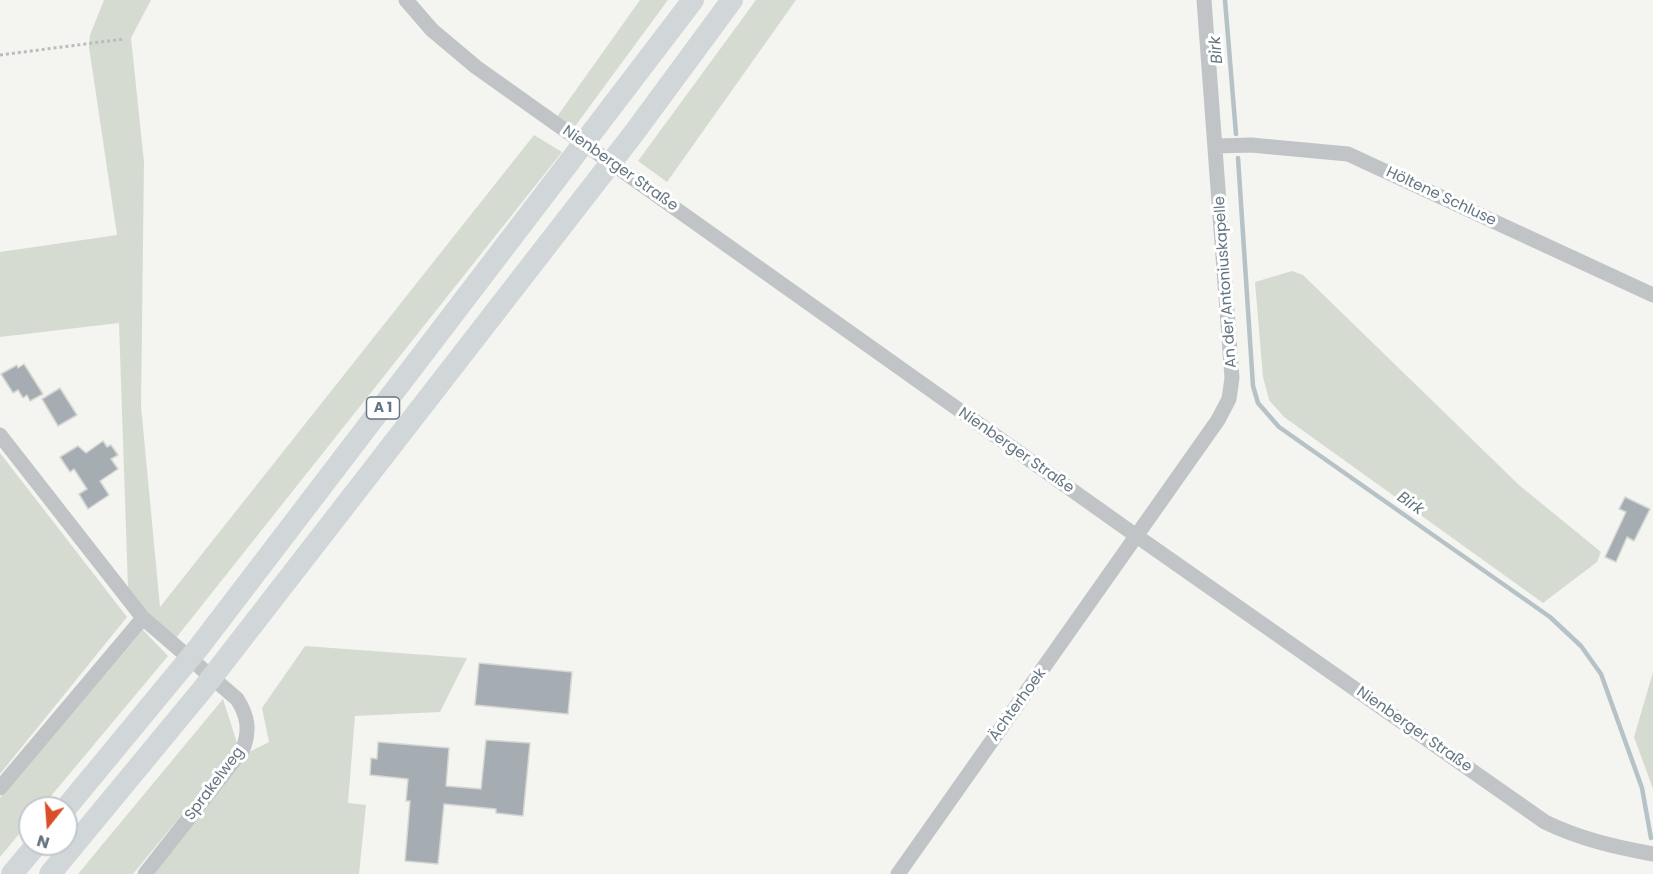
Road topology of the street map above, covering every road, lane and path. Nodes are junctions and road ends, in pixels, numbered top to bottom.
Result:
1 (406, 0) edge
2 (693, 0) edge
3 (732, 0) edge
4 (1204, 0) edge
5 (124, 39) dead end
6 (0, 55) edge
7 (1221, 146) junction
8 (1653, 295) edge
9 (0, 435) edge
10 (1138, 537) junction
11 (143, 618) junction
12 (0, 788) edge
13 (76, 796) edge
14 (1653, 854) edge
15 (26, 856) edge
16 (12, 874) edge
17 (50, 874) edge
18 (145, 874) edge
19 (898, 874) edge

1 - 10 street, Nienberger Straße
2 - 13 highway, A 1
3 - 17 highway, A 1
4 - 7 street, An der Antoniuskapelle
5 - 6 path
7 - 8 street, Höltene Schluse
7 - 10 street, An der Antoniuskapelle
9 - 11 street, Sprakelweg
10 - 14 street, Nienberger Straße
10 - 19 street, Ächterhoek
11 - 12 street
11 - 18 street, Sprakelweg
15 - 16 highway

